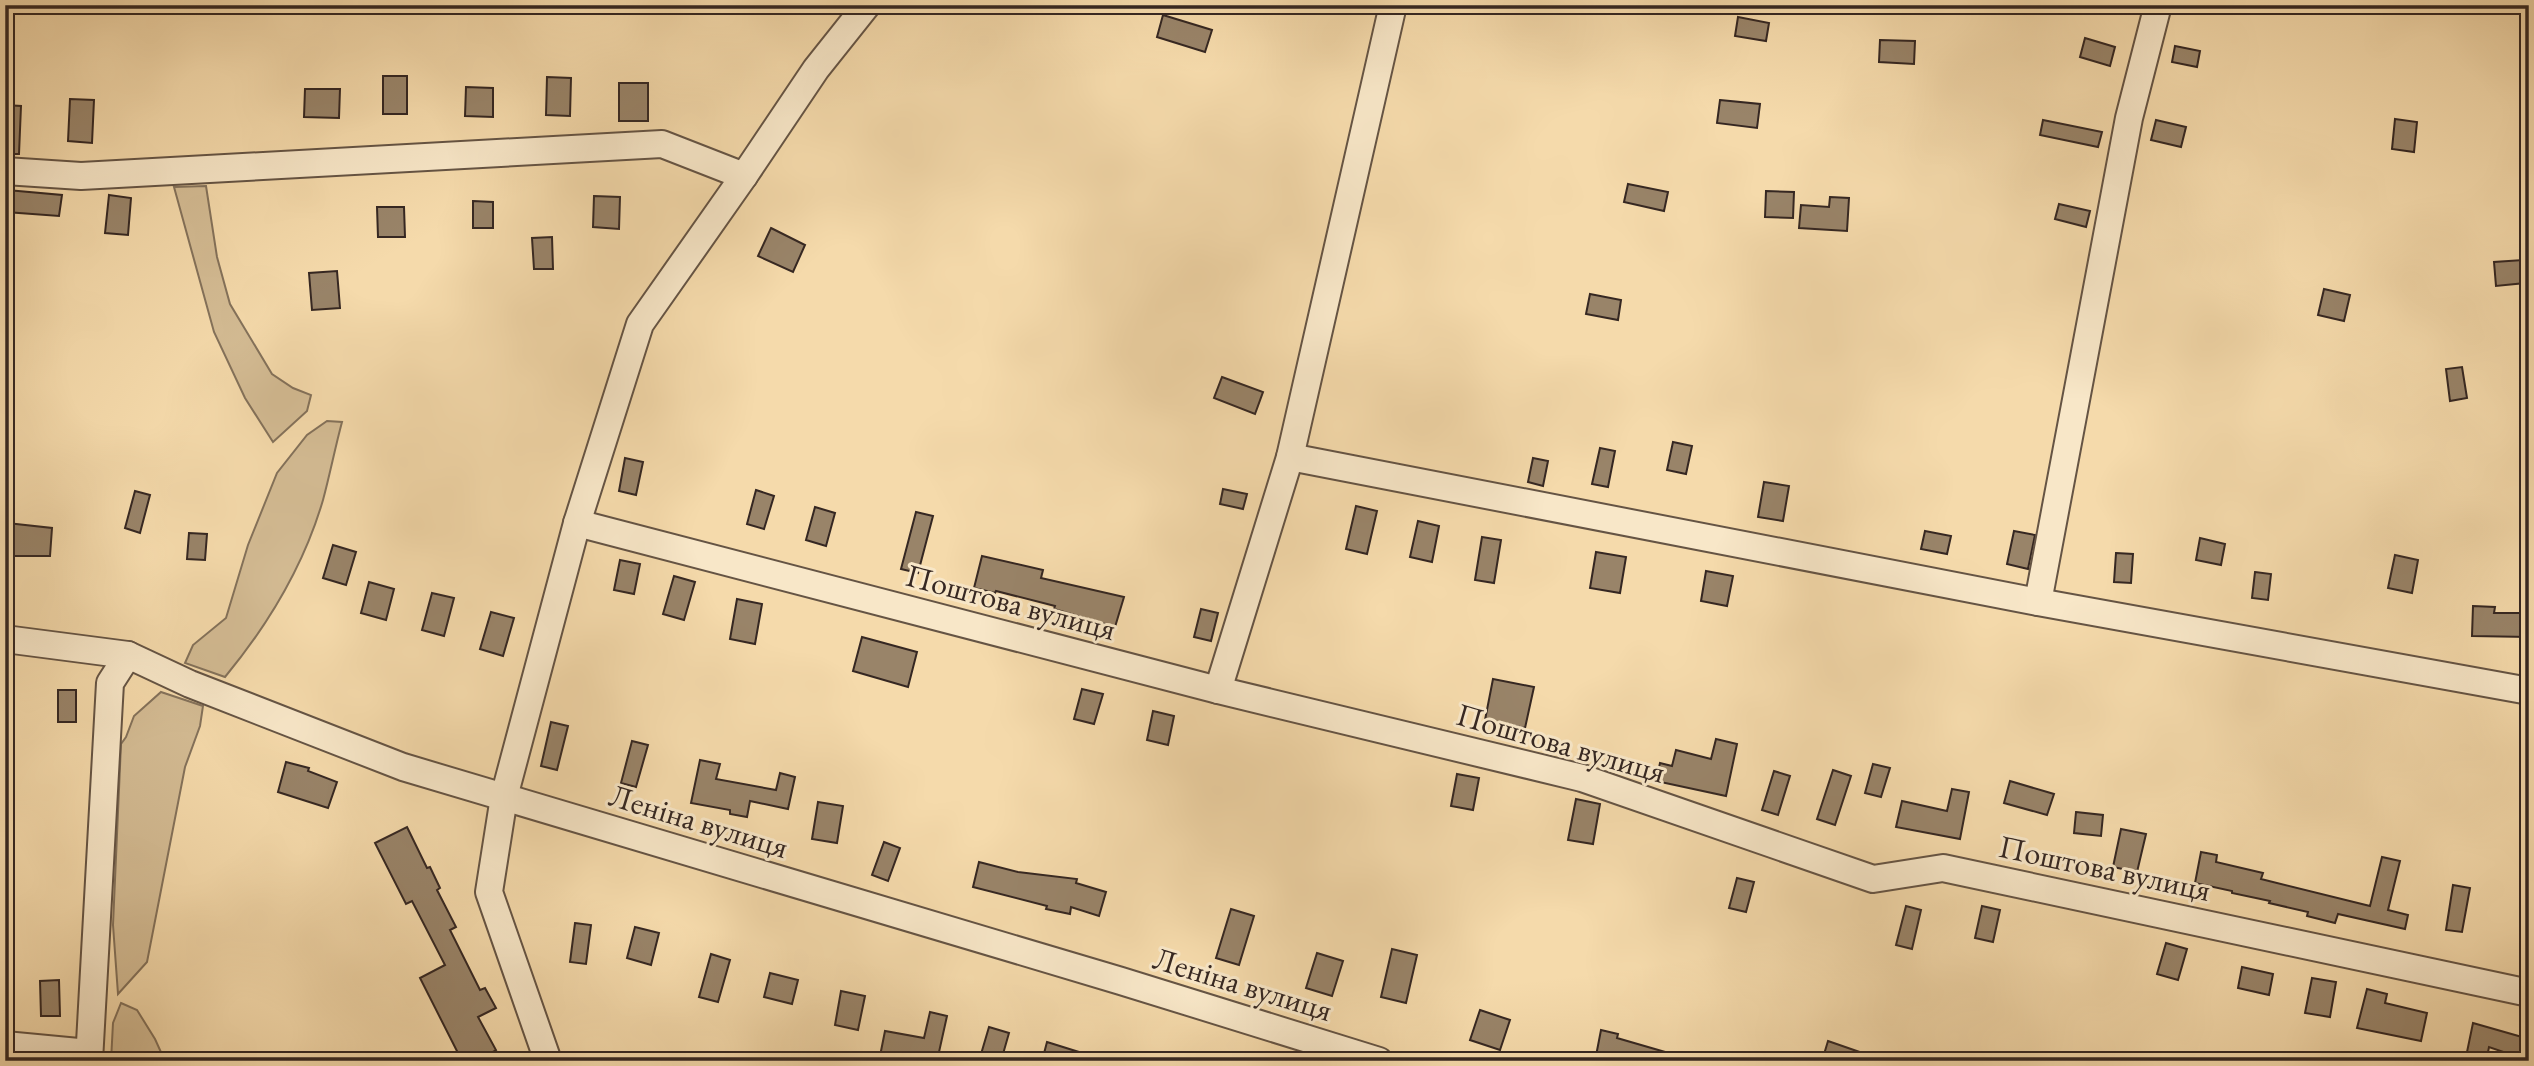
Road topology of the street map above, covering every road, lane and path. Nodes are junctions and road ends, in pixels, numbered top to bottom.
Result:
1 (867, 5) edge
2 (1393, 5) edge
3 (2158, 5) edge
4 (5, 171) edge
5 (744, 176) junction
6 (1290, 457) junction
7 (577, 523) junction
8 (2038, 602) junction
9 (5, 639) edge
10 (128, 655) junction
11 (1218, 690) junction
12 (2529, 691) edge
13 (505, 797) junction
14 (2529, 993) edge
15 (5, 1045) edge
16 (89, 1057) edge
17 (548, 1061) edge
18 (1379, 1061) edge

1 - 5 street
2 - 6 street
3 - 8 street
4 - 5 street
5 - 7 street
6 - 8 street
6 - 11 street
7 - 11 street, Поштова вулиця
7 - 13 street
8 - 12 street
9 - 10 street, Леніна вулиця
10 - 13 street, Леніна вулиця
10 - 16 street
11 - 14 street, Поштова вулиця
13 - 17 street
13 - 18 street, Леніна вулиця
15 - 16 street

